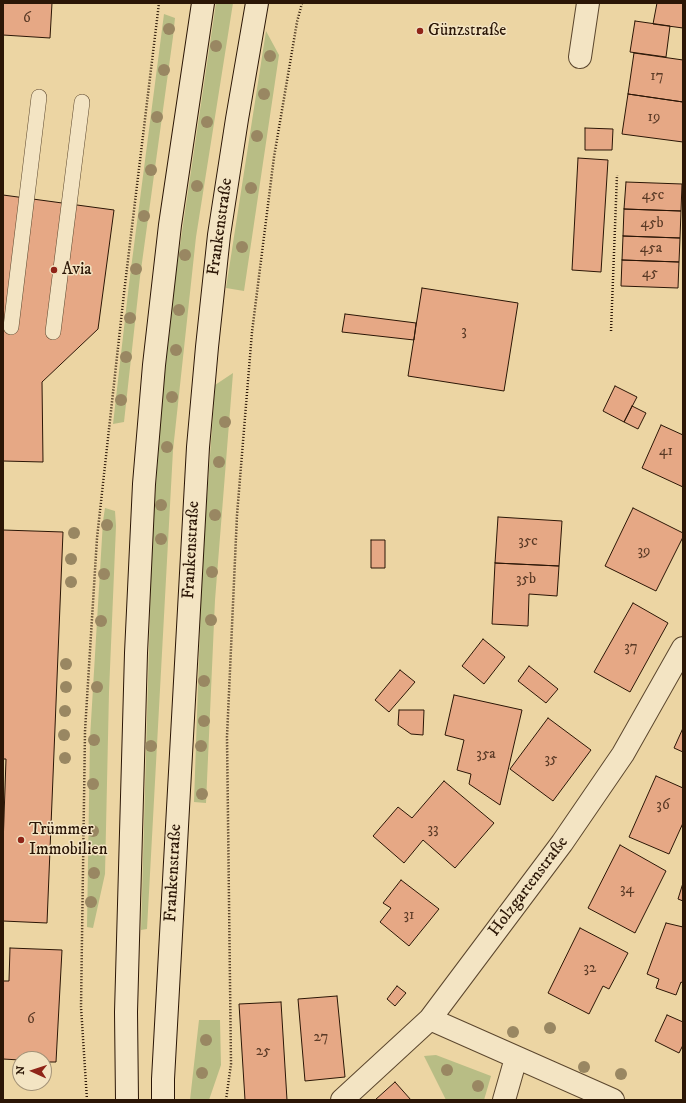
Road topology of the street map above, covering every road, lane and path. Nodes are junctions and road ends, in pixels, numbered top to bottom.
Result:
1 (159, 3) edge
2 (203, 3) edge
3 (257, 3) edge
4 (302, 3) edge
5 (588, 3) edge
6 (580, 57) dead end
7 (39, 97) dead end
8 (82, 102) dead end
9 (617, 175) dead end
10 (11, 326) dead end
11 (611, 331) dead end
12 (53, 332) dead end
13 (683, 648) edge
14 (430, 1019) junction
15 (516, 1058) junction
16 (87, 1100) edge
17 (127, 1100) edge
18 (163, 1100) edge
19 (226, 1100) edge
20 (342, 1100) edge
21 (504, 1100) edge
22 (613, 1100) edge

1 - 16 path
2 - 17 main road
3 - 18 main road, Frankenstraße
4 - 19 path
5 - 6 main road
7 - 10 lane
8 - 12 lane
9 - 11 path
13 - 14 main road, Holzgartenstraße
14 - 15 main road
14 - 20 main road, Holzgartenstraße
15 - 21 main road
15 - 22 main road

